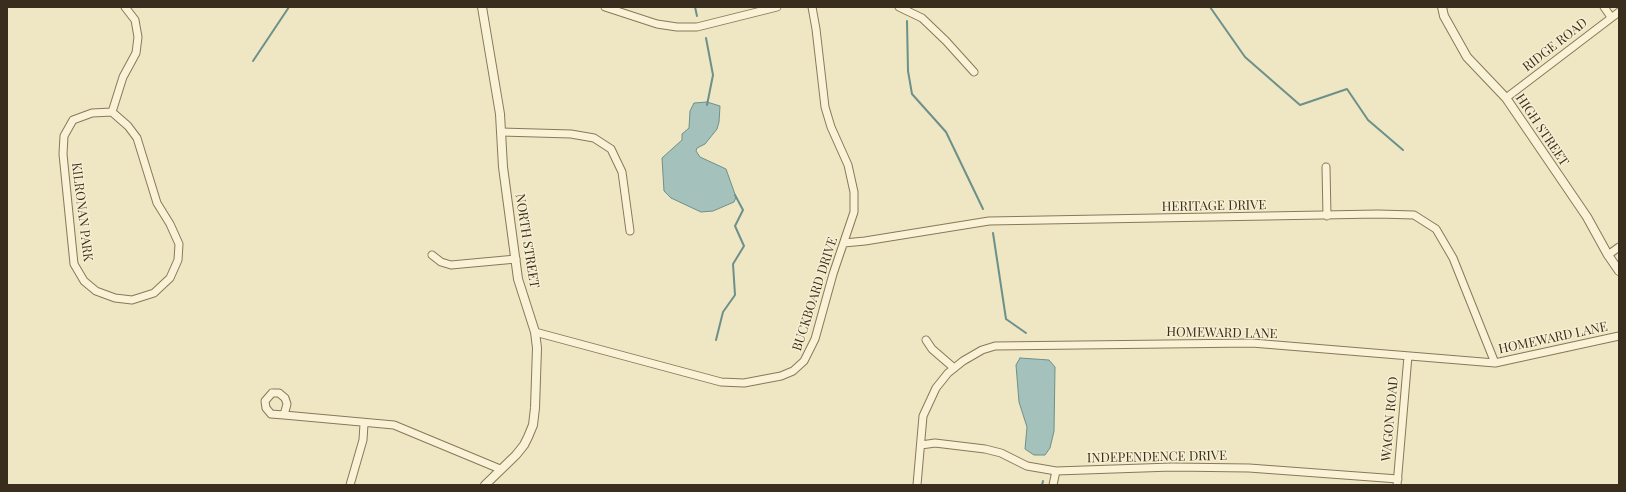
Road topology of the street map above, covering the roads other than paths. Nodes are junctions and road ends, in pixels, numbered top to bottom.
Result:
1 (125, 7) edge
2 (482, 7) edge
3 (605, 7) edge
4 (777, 7) edge
5 (812, 7) edge
6 (899, 7) edge
7 (1442, 7) edge
8 (1604, 7) edge
9 (760, 9) edge
10 (1619, 12) edge
11 (1611, 17) junction
12 (974, 72) dead end
13 (1506, 98) junction
14 (112, 112) junction
15 (501, 132) junction
16 (1326, 167) dead end
17 (1327, 216) junction
18 (630, 231) dead end
19 (844, 243) junction
20 (1619, 247) edge
21 (432, 255) dead end
22 (1608, 255) junction
23 (516, 259) junction
24 (1619, 271) edge
25 (535, 332) junction
26 (1619, 336) edge
27 (926, 340) dead end
28 (1408, 356) junction
29 (1495, 363) junction
30 (954, 368) junction
31 (284, 415) dead end
32 (364, 424) junction
33 (921, 445) junction
34 (500, 469) junction
35 (1056, 471) junction
36 (1397, 482) edge
37 (489, 484) edge
38 (350, 485) edge
39 (917, 485) edge
40 (1053, 485) edge

1 - 14 street
2 - 15 street, NORTH STREET
3 - 9 street
4 - 9 street
5 - 19 street, BUCKBOARD DRIVE
6 - 12 street
7 - 13 street, HIGH STREET
8 - 11 street
10 - 11 street, RIDGE ROAD
11 - 13 street, RIDGE ROAD
13 - 22 street, HIGH STREET
14 - 14 street, KILRONAN PARK
15 - 18 street
15 - 23 street, NORTH STREET
16 - 17 street
17 - 19 street, HERITAGE DRIVE
17 - 29 street, HERITAGE DRIVE
19 - 25 street, BUCKBOARD DRIVE
20 - 22 street
21 - 23 street
22 - 24 street, HIGH STREET
23 - 25 street, NORTH STREET
25 - 34 street, NORTH STREET
26 - 29 street, HOMEWARD LANE
27 - 30 street
28 - 29 street, HOMEWARD LANE
28 - 30 street, HOMEWARD LANE
28 - 36 street, WAGON ROAD
30 - 33 street, HOMEWARD LANE
31 - 32 street
32 - 34 street
32 - 38 street
33 - 35 street, INDEPENDENCE DRIVE
33 - 39 street, HOMEWARD LANE
34 - 37 street, NORTH STREET
35 - 36 street, INDEPENDENCE DRIVE
35 - 40 street

